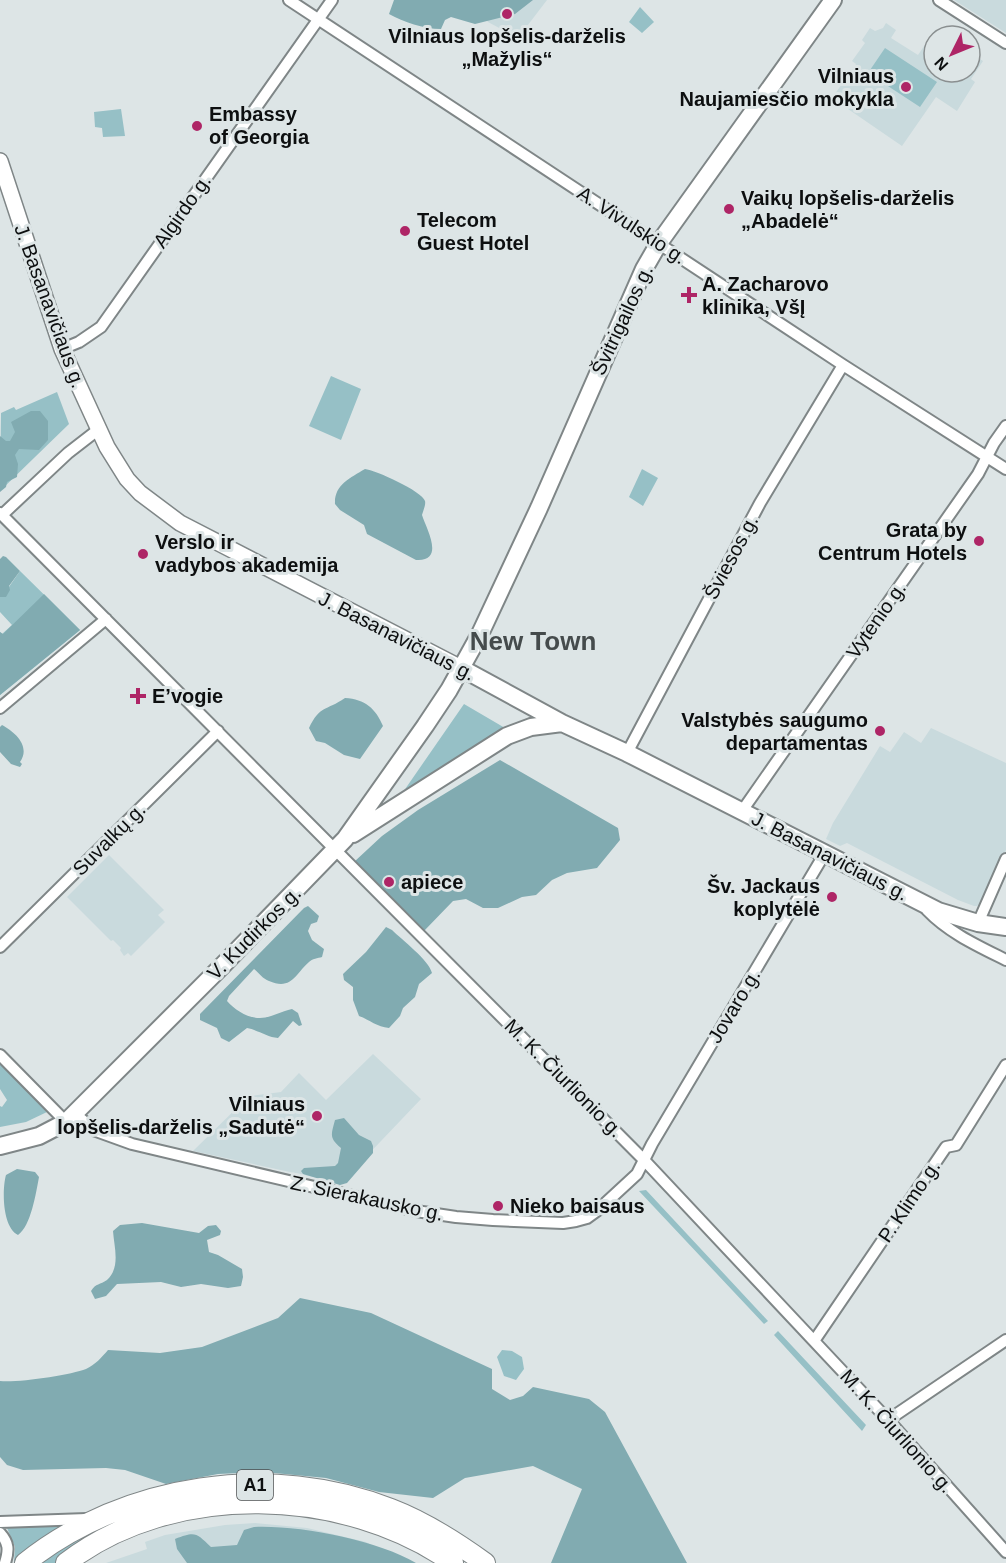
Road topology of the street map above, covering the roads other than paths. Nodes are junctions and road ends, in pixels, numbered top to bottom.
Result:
1 (289, 0) edge
2 (332, 0) edge
3 (833, 0) edge
4 (939, 0) edge
5 (318, 20) junction
6 (1006, 43) edge
7 (0, 161) edge
8 (659, 243) junction
9 (62, 349) junction
10 (843, 365) junction
11 (1006, 426) edge
12 (99, 429) junction
13 (987, 457) junction
14 (1006, 470) edge
15 (1, 514) edge
16 (106, 619) junction
17 (461, 668) junction
18 (0, 708) edge
19 (562, 723) junction
20 (218, 731) junction
21 (627, 753) junction
22 (742, 811) junction
23 (340, 844) junction
24 (825, 853) junction
25 (1006, 859) edge
26 (918, 901) junction
27 (978, 923) junction
28 (1006, 927) edge
29 (0, 947) edge
30 (1006, 960) edge
31 (0, 1055) edge
32 (1006, 1065) edge
33 (70, 1118) junction
34 (0, 1146) edge
35 (644, 1160) junction
36 (814, 1341) junction
37 (1004, 1345) edge
38 (888, 1420) junction
39 (94, 1519) junction
40 (0, 1522) edge
41 (0, 1533) edge
42 (1006, 1552) edge
43 (5, 1563) edge
44 (25, 1563) edge
45 (66, 1563) edge
46 (453, 1563) edge
47 (485, 1563) edge

1 - 5 street, A. Vivulskio g.
2 - 5 street, Algirdo g.
3 - 8 main road, Švitrigailos g.
4 - 6 street
5 - 8 street, A. Vivulskio g.
5 - 9 street, Algirdo g.
7 - 9 main road, J. Basanavičiaus g.
8 - 10 street, A. Vivulskio g.
8 - 17 main road, Švitrigailos g.
9 - 12 main road, J. Basanavičiaus g.
10 - 13 street, A. Vivulskio g.
10 - 21 street, Šviesos g.
11 - 13 street, Vytenio g.
12 - 15 street
12 - 17 main road, J. Basanavičiaus g.
13 - 14 street, A. Vivulskio g.
13 - 22 street, Vytenio g.
15 - 16 street, M. K. Čiurlionio g.
16 - 18 street
16 - 20 street, M. K. Čiurlionio g.
17 - 19 main road, J. Basanavičiaus g.
17 - 23 main road, V. Kudirkos g.
19 - 21 main road, J. Basanavičiaus g.
19 - 23 main road
20 - 23 street, M. K. Čiurlionio g.
20 - 29 street, Suvalkų g.
21 - 22 main road, J. Basanavičiaus g.
22 - 24 main road, J. Basanavičiaus g.
23 - 33 main road, V. Kudirkos g.
23 - 35 street, M. K. Čiurlionio g.
24 - 26 main road, J. Basanavičiaus g.
24 - 35 street, Jovaro g.
25 - 27 street
26 - 27 main road, J. Basanavičiaus g.
26 - 30 street
27 - 28 main road, J. Basanavičiaus g.
31 - 33 street, Z. Sierakausko g.
32 - 36 street, P. Klimo g.
33 - 34 main road, V. Kudirkos g.
33 - 35 street, Z. Sierakausko g.
35 - 36 street, M. K. Čiurlionio g.
36 - 38 street, M. K. Čiurlionio g.
37 - 38 street
38 - 42 street, M. K. Čiurlionio g.
39 - 40 street
39 - 44 highway, A1
39 - 47 highway, A1
41 - 43 street
45 - 46 highway, A1

